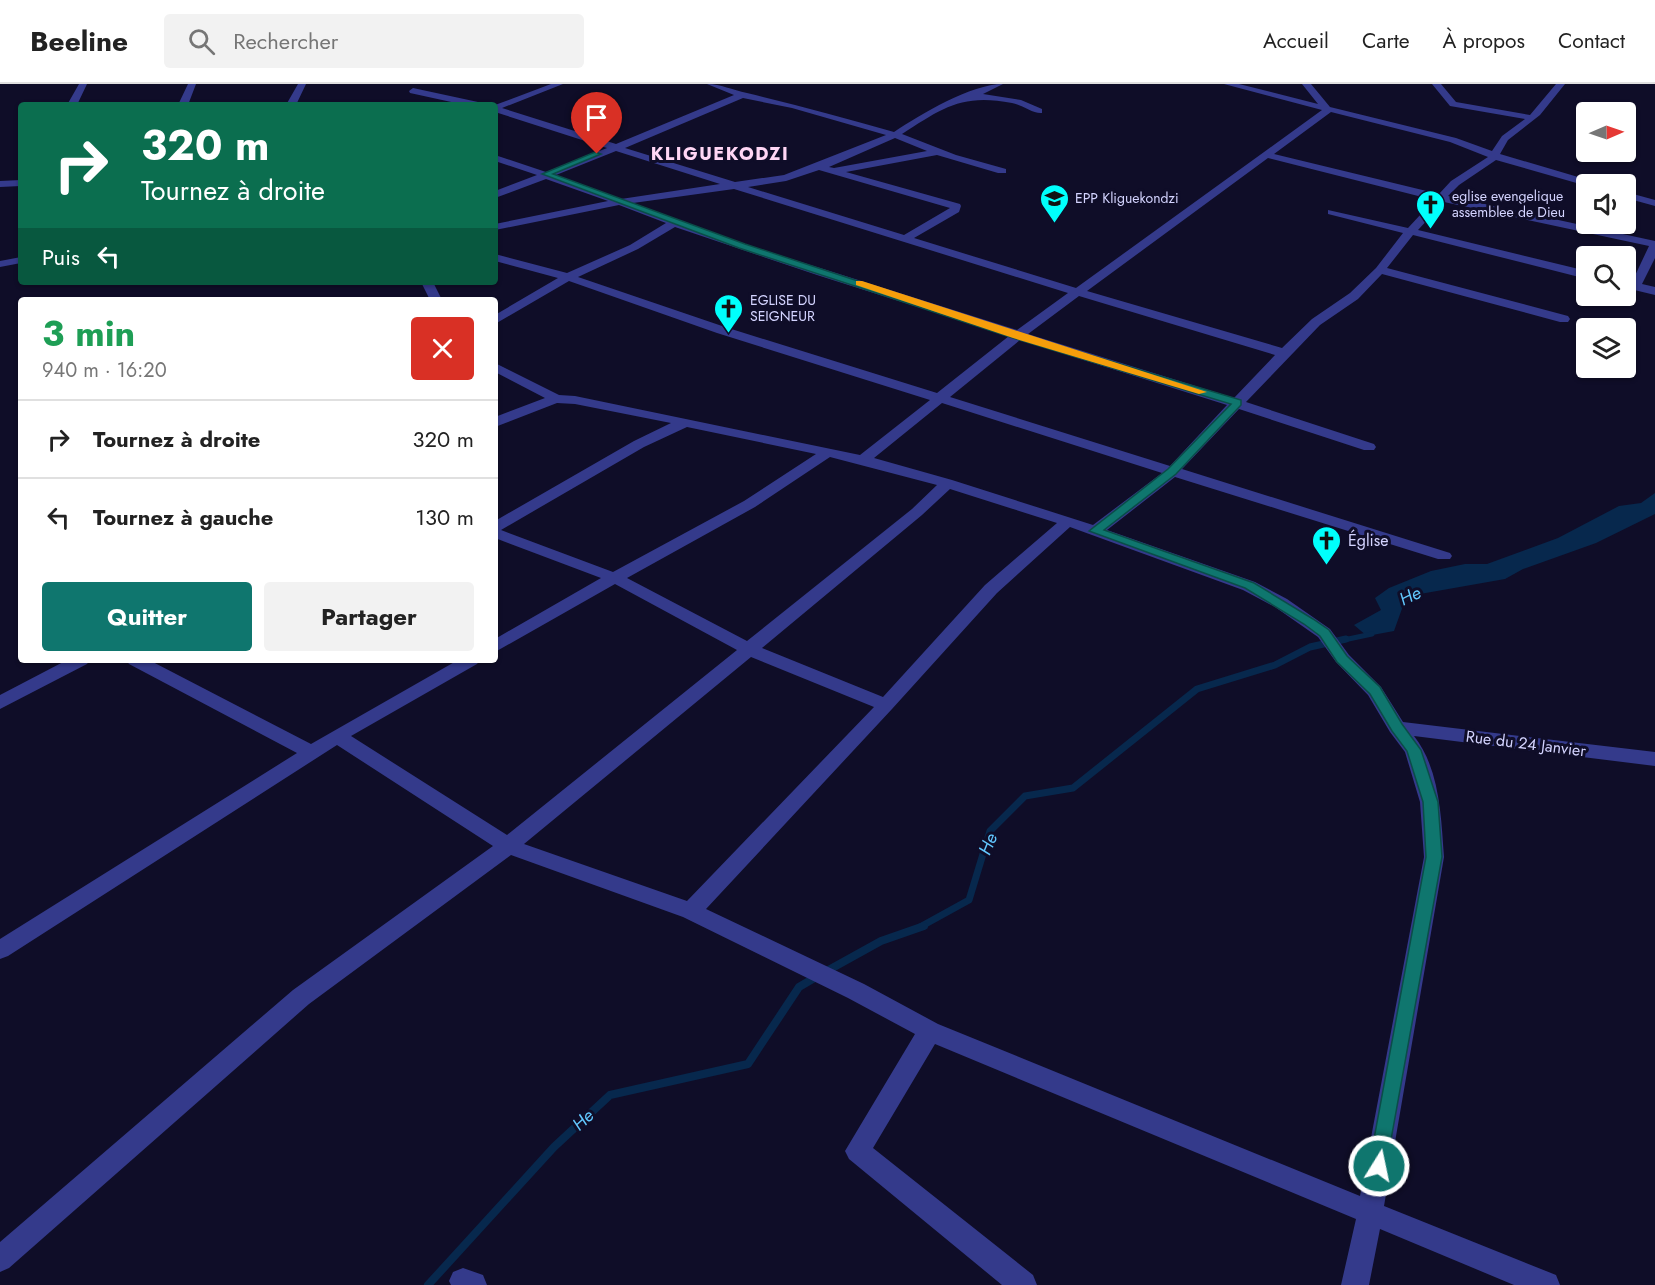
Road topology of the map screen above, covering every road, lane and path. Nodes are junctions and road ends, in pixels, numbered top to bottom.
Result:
1 (83, 84) edge
2 (192, 84) edge
3 (302, 84) edge
4 (559, 84) edge
5 (711, 84) edge
6 (999, 84) edge
7 (1228, 84) edge
8 (1306, 84) edge
9 (1436, 84) edge
10 (1561, 84) edge
11 (434, 87) dead end
12 (415, 91) edge
13 (742, 95) junction
14 (969, 97) junction
15 (74, 102) edge
16 (184, 102) edge
17 (293, 102) edge
18 (464, 102) edge
19 (498, 107) edge
20 (498, 109) edge
21 (1328, 110) junction
22 (1039, 111) dead end
23 (1532, 118) junction
24 (895, 135) junction
25 (614, 147) junction
26 (937, 152) junction
27 (1267, 155) junction
28 (1495, 156) junction
29 (498, 159) edge
30 (819, 167) junction
31 (833, 171) junction
32 (1002, 171) dead end
33 (546, 174) junction
34 (1576, 180) edge
35 (18, 183) edge
36 (0, 184) edge
37 (732, 186) junction
38 (498, 194) edge
39 (1443, 198) junction
40 (1636, 198) edge
41 (620, 202) junction
42 (1655, 203) edge
43 (1332, 212) dead end
44 (677, 221) junction
45 (498, 226) edge
46 (1413, 231) junction
47 (905, 239) junction
48 (1654, 245) edge
49 (498, 258) edge
50 (18, 261) edge
51 (0, 264) edge
52 (1380, 270) junction
53 (1576, 272) edge
54 (1636, 276) edge
55 (568, 277) junction
56 (1636, 286) edge
57 (1655, 291) edge
58 (1078, 293) junction
59 (498, 318) edge
60 (1564, 319) dead end
61 (1017, 336) junction
62 (1284, 353) junction
63 (498, 369) edge
64 (939, 398) junction
65 (556, 399) junction
66 (1238, 402) junction
67 (498, 421) edge
68 (685, 422) junction
69 (1369, 447) dead end
70 (827, 453) junction
71 (863, 460) junction
72 (1172, 472) junction
73 (947, 483) junction
74 (1068, 521) junction
75 (498, 525) edge
76 (1095, 531) junction
77 (498, 534) edge
78 (1444, 556) dead end
79 (615, 578) junction
80 (498, 644) edge
81 (748, 649) junction
82 (75, 663) edge
83 (141, 663) edge
84 (466, 663) edge
85 (0, 703) edge
86 (886, 705) junction
87 (1397, 728) junction
88 (337, 736) junction
89 (313, 753) junction
90 (1655, 759) edge
91 (508, 846) junction
92 (691, 911) junction
93 (0, 950) edge
94 (930, 1031) junction
95 (1370, 1213) junction
96 (0, 1259) edge
97 (1023, 1285) edge
98 (1355, 1285) edge
99 (1546, 1285) edge

1 - 15 street
2 - 16 street
3 - 17 street
4 - 19 street
5 - 13 street
6 - 14 street
7 - 21 street
8 - 21 street
9 - 23 street
10 - 23 street
11 - 12 street
12 - 18 street
13 - 24 street
13 - 25 street
14 - 22 street
14 - 24 street
20 - 25 street
21 - 27 street
21 - 28 street
23 - 28 street
24 - 26 street
24 - 30 street
25 - 33 street
25 - 37 street
26 - 31 street
26 - 32 street
27 - 39 street
27 - 58 street
28 - 34 street
28 - 39 street
29 - 33 street
30 - 31 street
30 - 37 street
31 - 47 street
33 - 38 street
33 - 41 street
35 - 36 street
37 - 41 street
37 - 47 street
39 - 46 street
39 - 48 street
40 - 42 street
41 - 44 street
41 - 45 street
43 - 46 street
44 - 55 street
44 - 61 street
46 - 52 street
46 - 53 street
47 - 58 street
48 - 54 street
49 - 55 street
50 - 51 street
52 - 60 street
52 - 62 street
55 - 59 street
55 - 64 street
56 - 57 street
58 - 61 street
58 - 62 street
61 - 64 street
61 - 66 street
62 - 66 street
63 - 65 street
64 - 71 street
64 - 72 street
65 - 67 street
65 - 68 street
66 - 69 street
66 - 72 street
68 - 70 street
68 - 75 street
70 - 71 street
70 - 79 street
71 - 73 street
72 - 76 street
72 - 78 street
73 - 74 street
73 - 81 street
74 - 76 street
74 - 86 street
76 - 87 street
77 - 79 street
79 - 80 street
79 - 81 street
81 - 86 street
81 - 91 street
82 - 85 street
83 - 89 street
84 - 88 street
86 - 92 street
87 - 90 street, Rue du 24 Janvier
87 - 95 street
88 - 89 street
88 - 91 street
89 - 93 street
91 - 92 street
91 - 96 street
92 - 94 street
94 - 95 street
94 - 97 street
95 - 98 street
95 - 99 street

